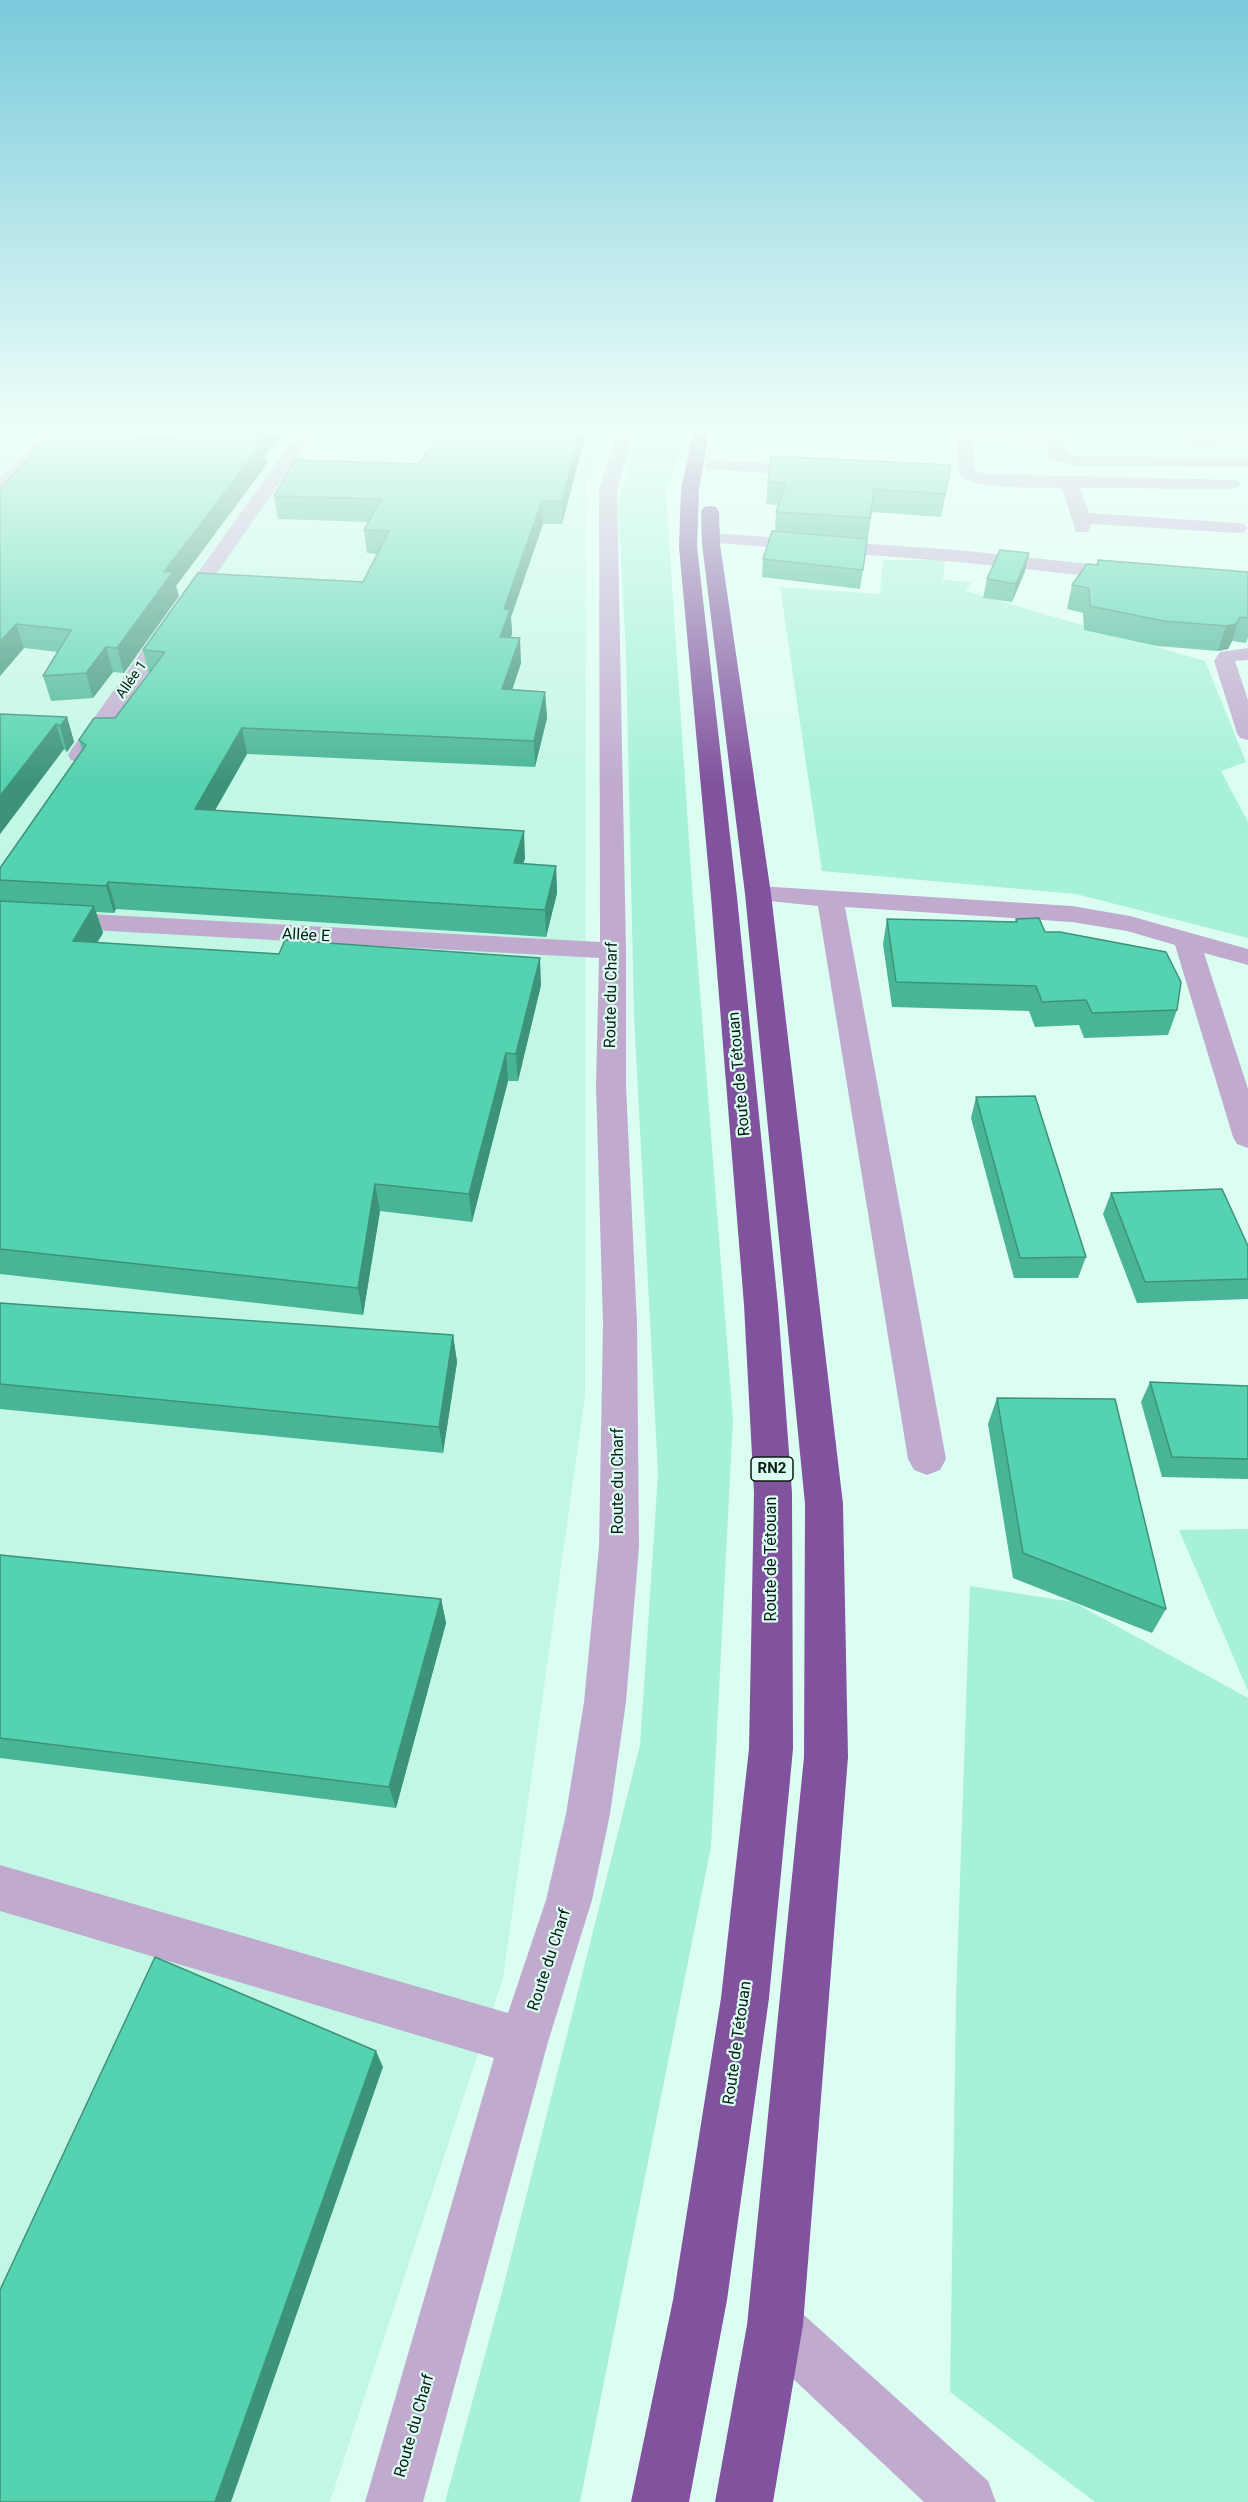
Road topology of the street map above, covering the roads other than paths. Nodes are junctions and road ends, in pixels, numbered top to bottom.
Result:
1 (224, 550) edge
2 (609, 550) edge
3 (688, 550) edge
4 (712, 550) edge
5 (870, 550) edge
6 (1143, 576) edge
7 (1248, 654) edge
8 (1248, 733) edge
9 (69, 771) edge
10 (758, 894) junction
11 (830, 898) junction
12 (0, 917) edge
13 (1186, 938) junction
14 (613, 951) junction
15 (1248, 957) edge
16 (1248, 1137) edge
17 (927, 1459) dead end
18 (0, 1888) edge
19 (524, 2042) junction
20 (775, 2325) junction
21 (394, 2502) edge
22 (660, 2502) edge
23 (744, 2502) edge
24 (967, 2502) edge

1 - 9 street, Allée 1
2 - 14 street, Route du Charf
3 - 22 highway, Route de Tétouan / RN2
4 - 10 highway
5 - 6 street
7 - 8 street
10 - 11 street
10 - 20 highway
11 - 13 street
11 - 17 street
12 - 14 street, Allée E
13 - 15 street
13 - 16 street
14 - 19 street, Route du Charf
18 - 19 street
19 - 21 street, Route du Charf
20 - 23 highway
20 - 24 street

